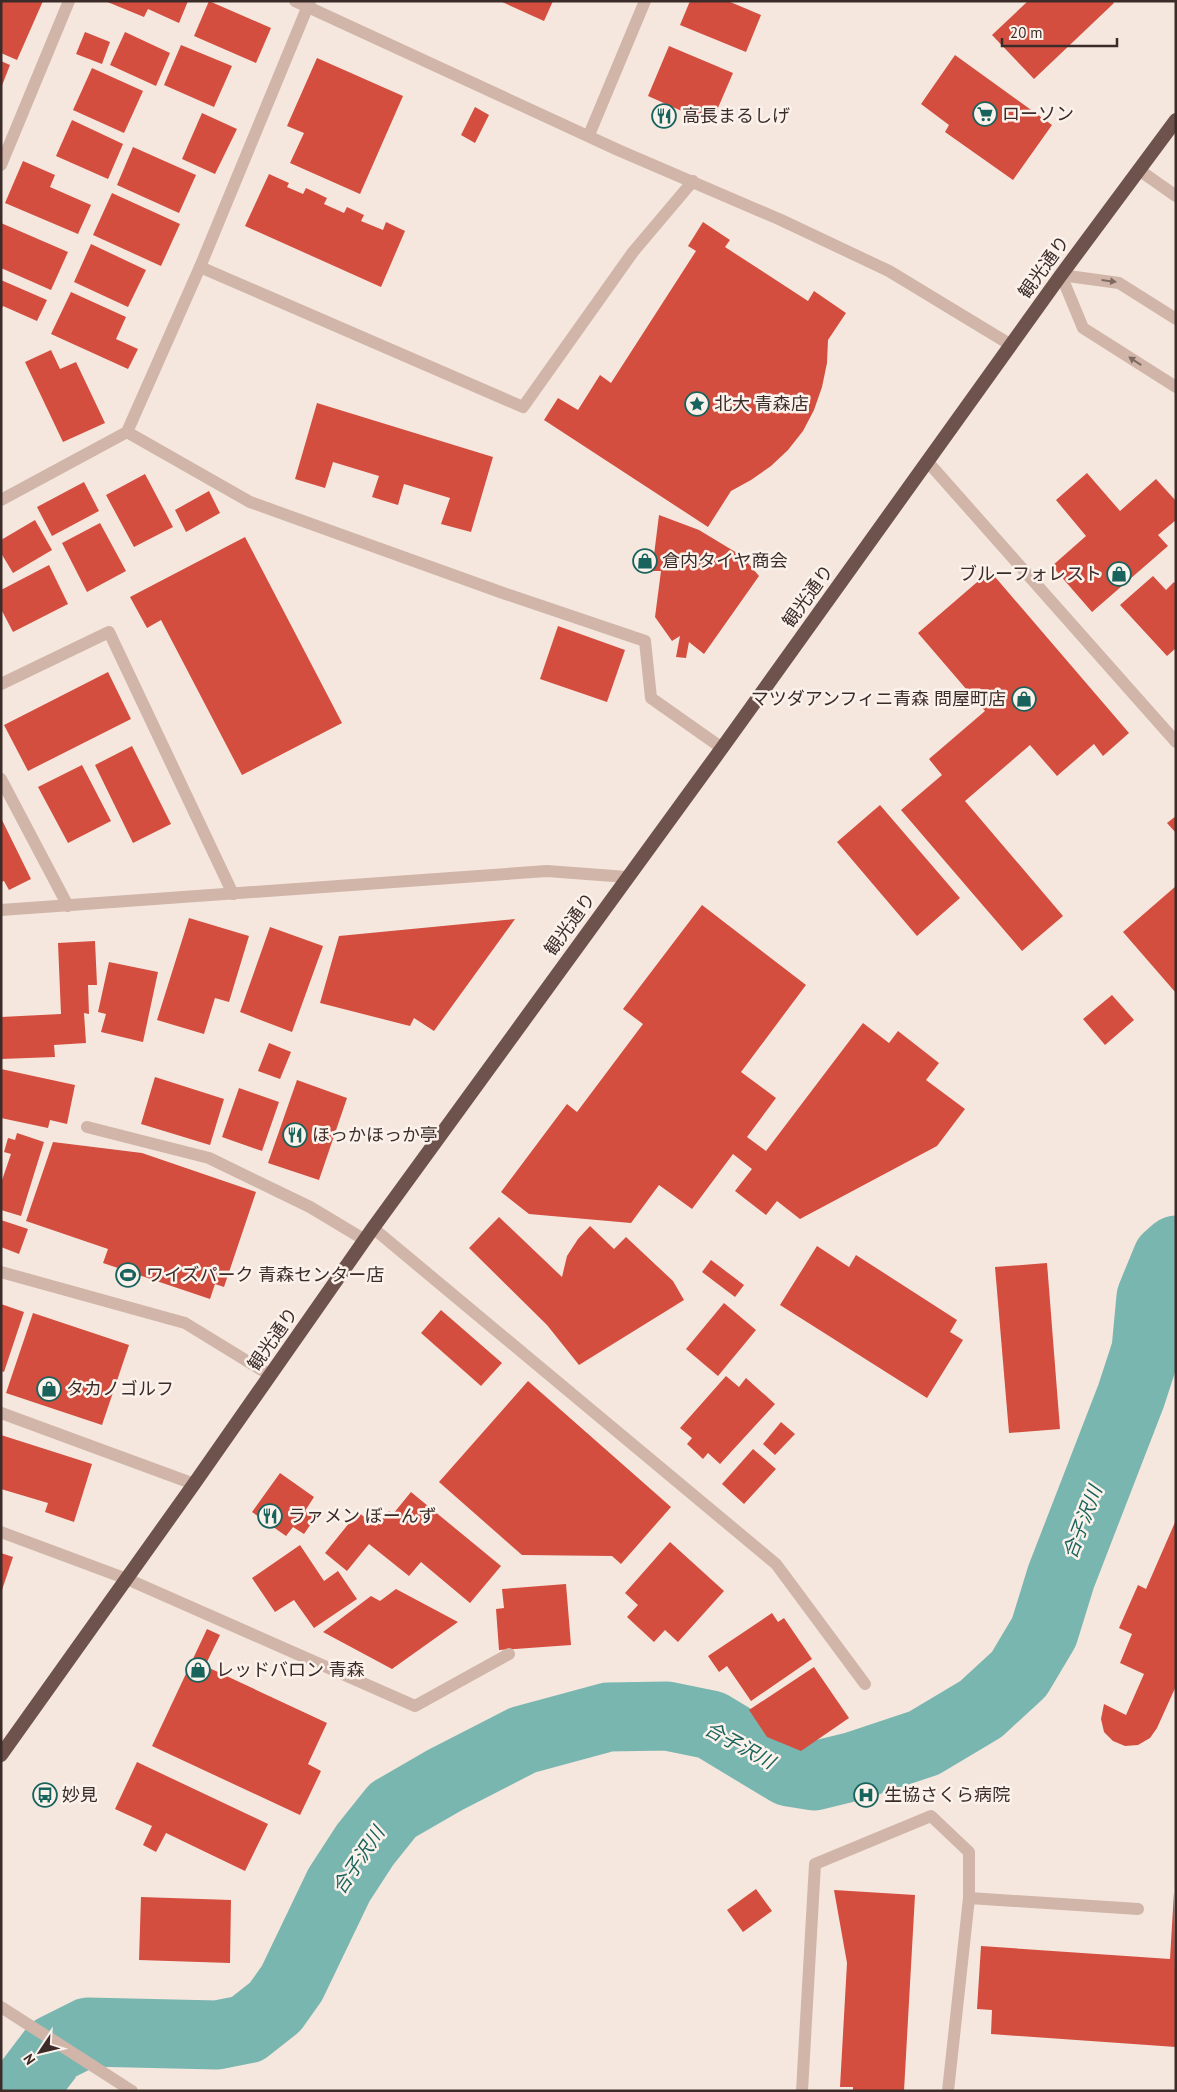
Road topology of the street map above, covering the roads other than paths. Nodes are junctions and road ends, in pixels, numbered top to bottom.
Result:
1 (69, 1) edge
2 (295, 1) edge
3 (645, 1) edge
4 (309, 4) edge
5 (1176, 120) edge
6 (589, 135) junction
7 (1, 165) edge
8 (1139, 170) junction
9 (692, 182) junction
10 (1176, 196) edge
11 (200, 267) junction
12 (1061, 275) junction
13 (1176, 319) edge
14 (1011, 345) junction
15 (1176, 387) edge
16 (126, 432) junction
17 (927, 461) junction
18 (1, 500) edge
19 (1, 684) edge
20 (1176, 742) edge
21 (722, 748) junction
22 (1, 779) edge
23 (627, 877) junction
24 (233, 894) junction
25 (68, 906) junction
26 (1, 910) edge
27 (87, 1127) dead end
28 (373, 1228) junction
29 (365, 1240) junction
30 (1, 1272) edge
31 (270, 1375) junction
32 (1, 1413) edge
33 (194, 1484) junction
34 (1, 1532) edge
35 (127, 1579) junction
36 (509, 1654) dead end
37 (865, 1684) dead end
38 (1, 1755) edge
39 (969, 1898) junction
40 (1138, 1909) dead end
41 (1, 2007) edge
42 (132, 2091) edge
43 (802, 2091) edge
44 (948, 2091) edge

1 - 7 street
2 - 4 street
3 - 6 street
4 - 6 street
4 - 11 street
5 - 8 highway, 観光通り
6 - 9 street
8 - 10 street
8 - 12 highway, 観光通り
9 - 11 street
9 - 14 street
11 - 16 street
12 -> 13 street
12 - 14 highway, 観光通り
15 -> 12 street
14 - 17 highway, 観光通り
16 - 18 street
16 - 21 street
17 - 20 street
17 - 21 highway, 観光通り
19 - 24 street
21 - 23 highway, 観光通り
22 - 25 street
23 - 24 street
23 - 28 highway, 観光通り
24 - 25 street
25 - 26 street
27 - 29 street
28 - 29 highway, 観光通り
28 - 37 street
29 - 31 highway, 観光通り
30 - 31 street
31 - 33 highway, 観光通り
32 - 33 street
33 - 35 highway, 観光通り
34 - 35 street
35 - 36 street
35 - 38 highway, 観光通り
39 - 40 street
39 - 43 street
39 - 44 street
41 - 42 street

